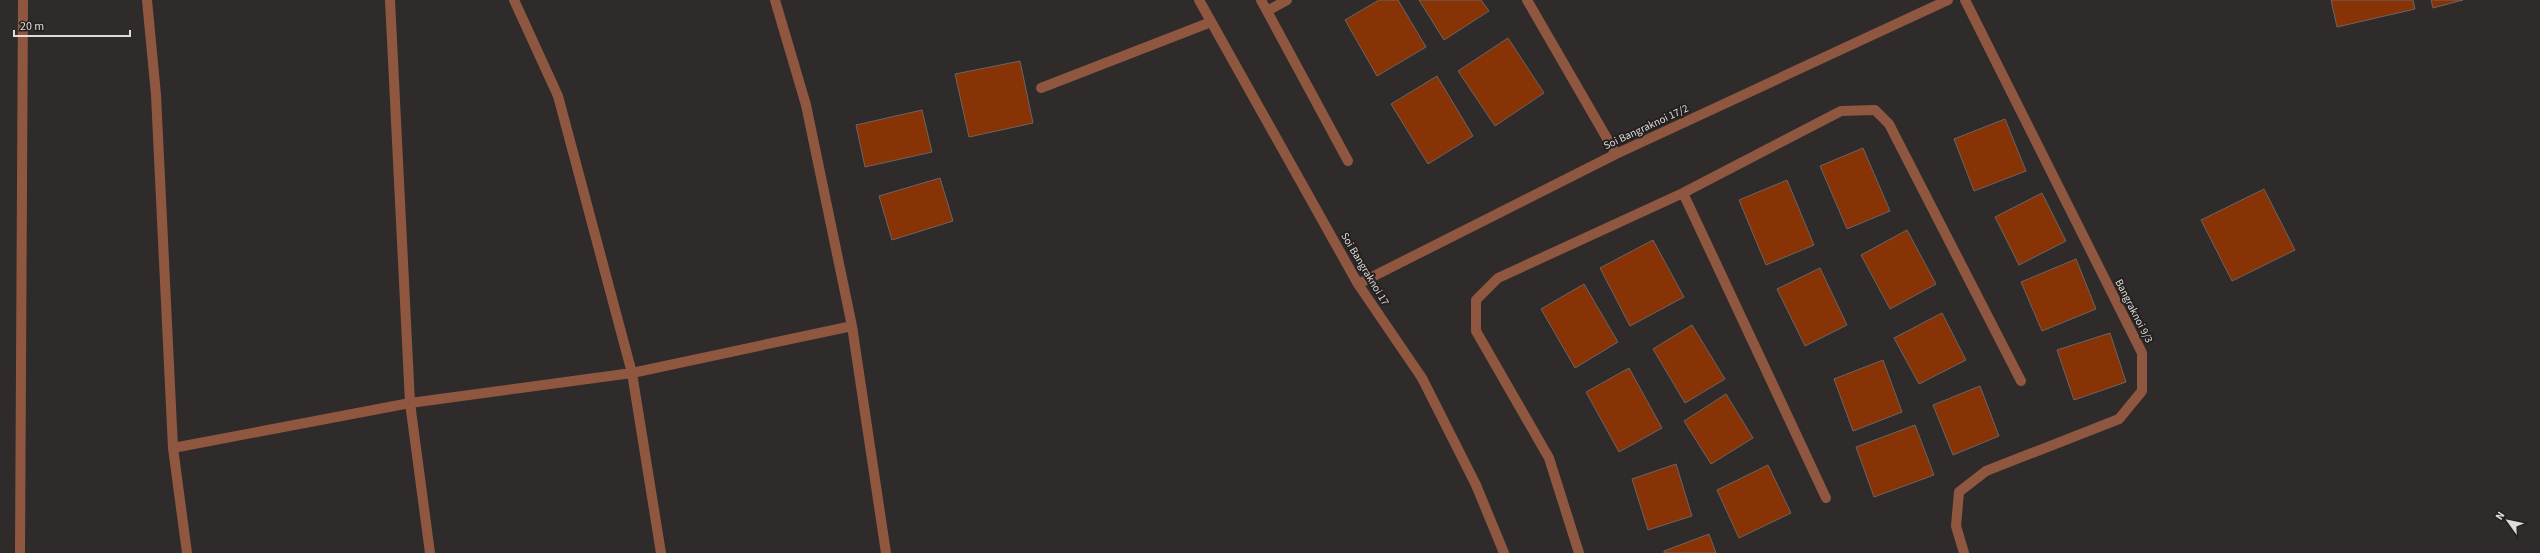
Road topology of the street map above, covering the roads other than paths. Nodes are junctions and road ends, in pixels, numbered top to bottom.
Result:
1 (23, 0) edge
2 (147, 0) edge
3 (390, 0) edge
4 (514, 0) edge
5 (775, 0) edge
6 (1199, 0) edge
7 (1261, 0) edge
8 (1287, 0) edge
9 (1527, 0) edge
10 (1948, 0) edge
11 (1965, 0) edge
12 (1267, 11) junction
13 (1211, 22) junction
14 (1042, 88) dead end
15 (1616, 154) junction
16 (1348, 161) dead end
17 (1683, 193) junction
18 (1358, 284) junction
19 (852, 326) junction
20 (632, 373) junction
21 (2021, 381) dead end
22 (410, 403) junction
23 (173, 448) junction
24 (1826, 498) dead end
25 (20, 553) edge
26 (187, 553) edge
27 (430, 553) edge
28 (661, 553) edge
29 (886, 553) edge
30 (1504, 553) edge
31 (1579, 553) edge
32 (1964, 553) edge

1 - 25 street
2 - 23 street
3 - 22 street
4 - 20 street
5 - 19 street
6 - 13 street, Soi Bangraknoi 17
7 - 12 street
8 - 12 street
9 - 15 street
10 - 15 street, Soi Bangraknoi 17/2
11 - 32 street, Bangraknoi 9/3
12 - 16 street
13 - 14 street
13 - 18 street, Soi Bangraknoi 17
15 - 18 street, Soi Bangraknoi 17/2
17 - 21 street
17 - 24 street
17 - 31 street
18 - 30 street, Soi Bangraknoi 17
19 - 20 street
19 - 29 street
20 - 22 street
20 - 28 street
22 - 23 street
22 - 27 street
23 - 26 street

